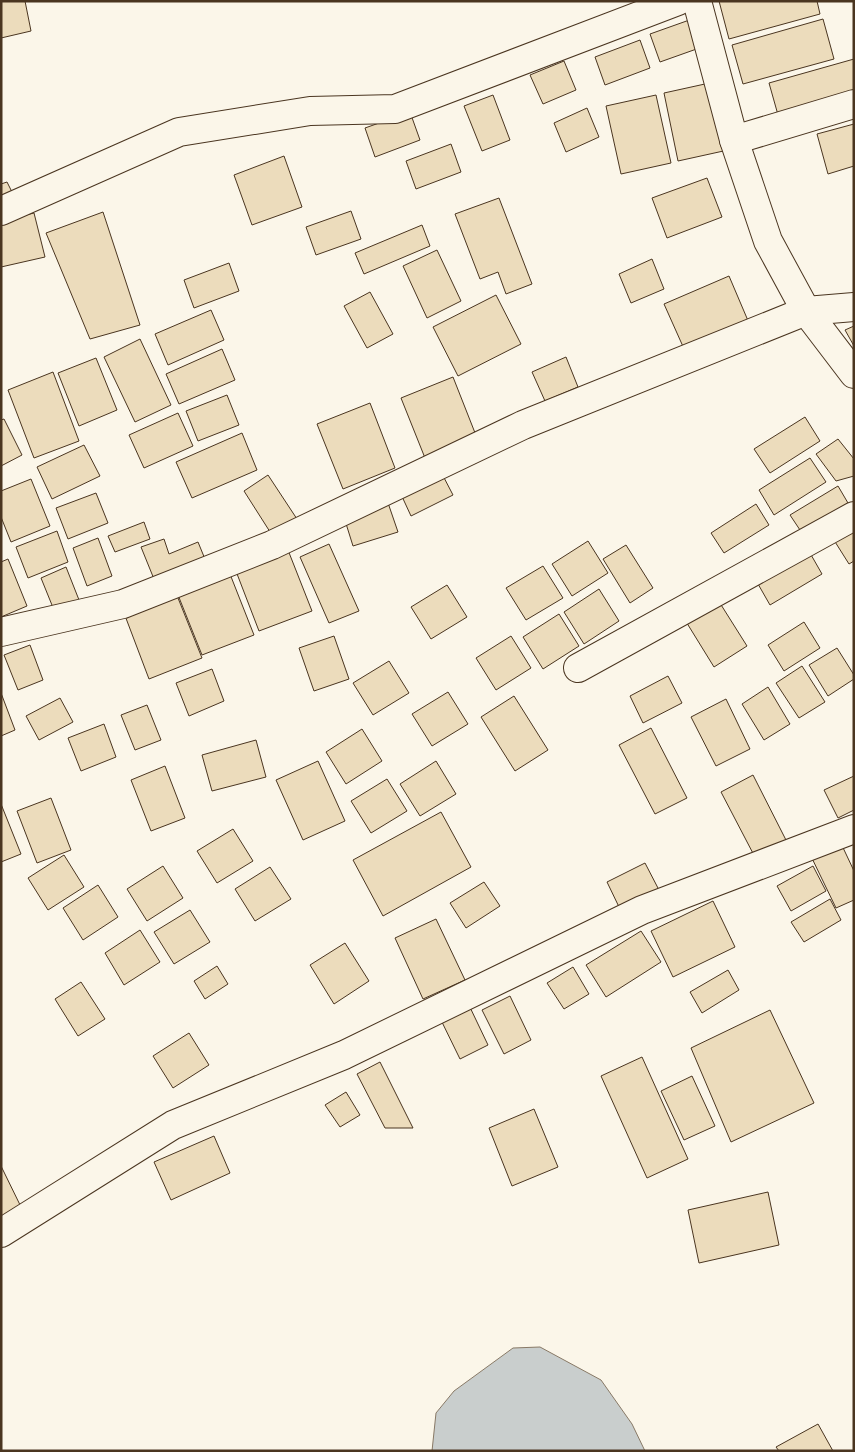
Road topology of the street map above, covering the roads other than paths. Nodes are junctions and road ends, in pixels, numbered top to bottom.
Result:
1 (678, 1) edge
2 (697, 1) edge
3 (854, 104) edge
4 (734, 140) junction
5 (1, 211) edge
6 (854, 307) edge
7 (806, 311) junction
8 (854, 374) edge
9 (854, 516) edge
10 (1, 632) edge
11 (578, 668) dead end
12 (854, 829) edge
13 (1, 1233) edge

1 - 5 street
2 - 4 street
3 - 4 street
4 - 7 street
6 - 7 street
7 - 8 street
7 - 10 street
9 - 11 street
12 - 13 street

